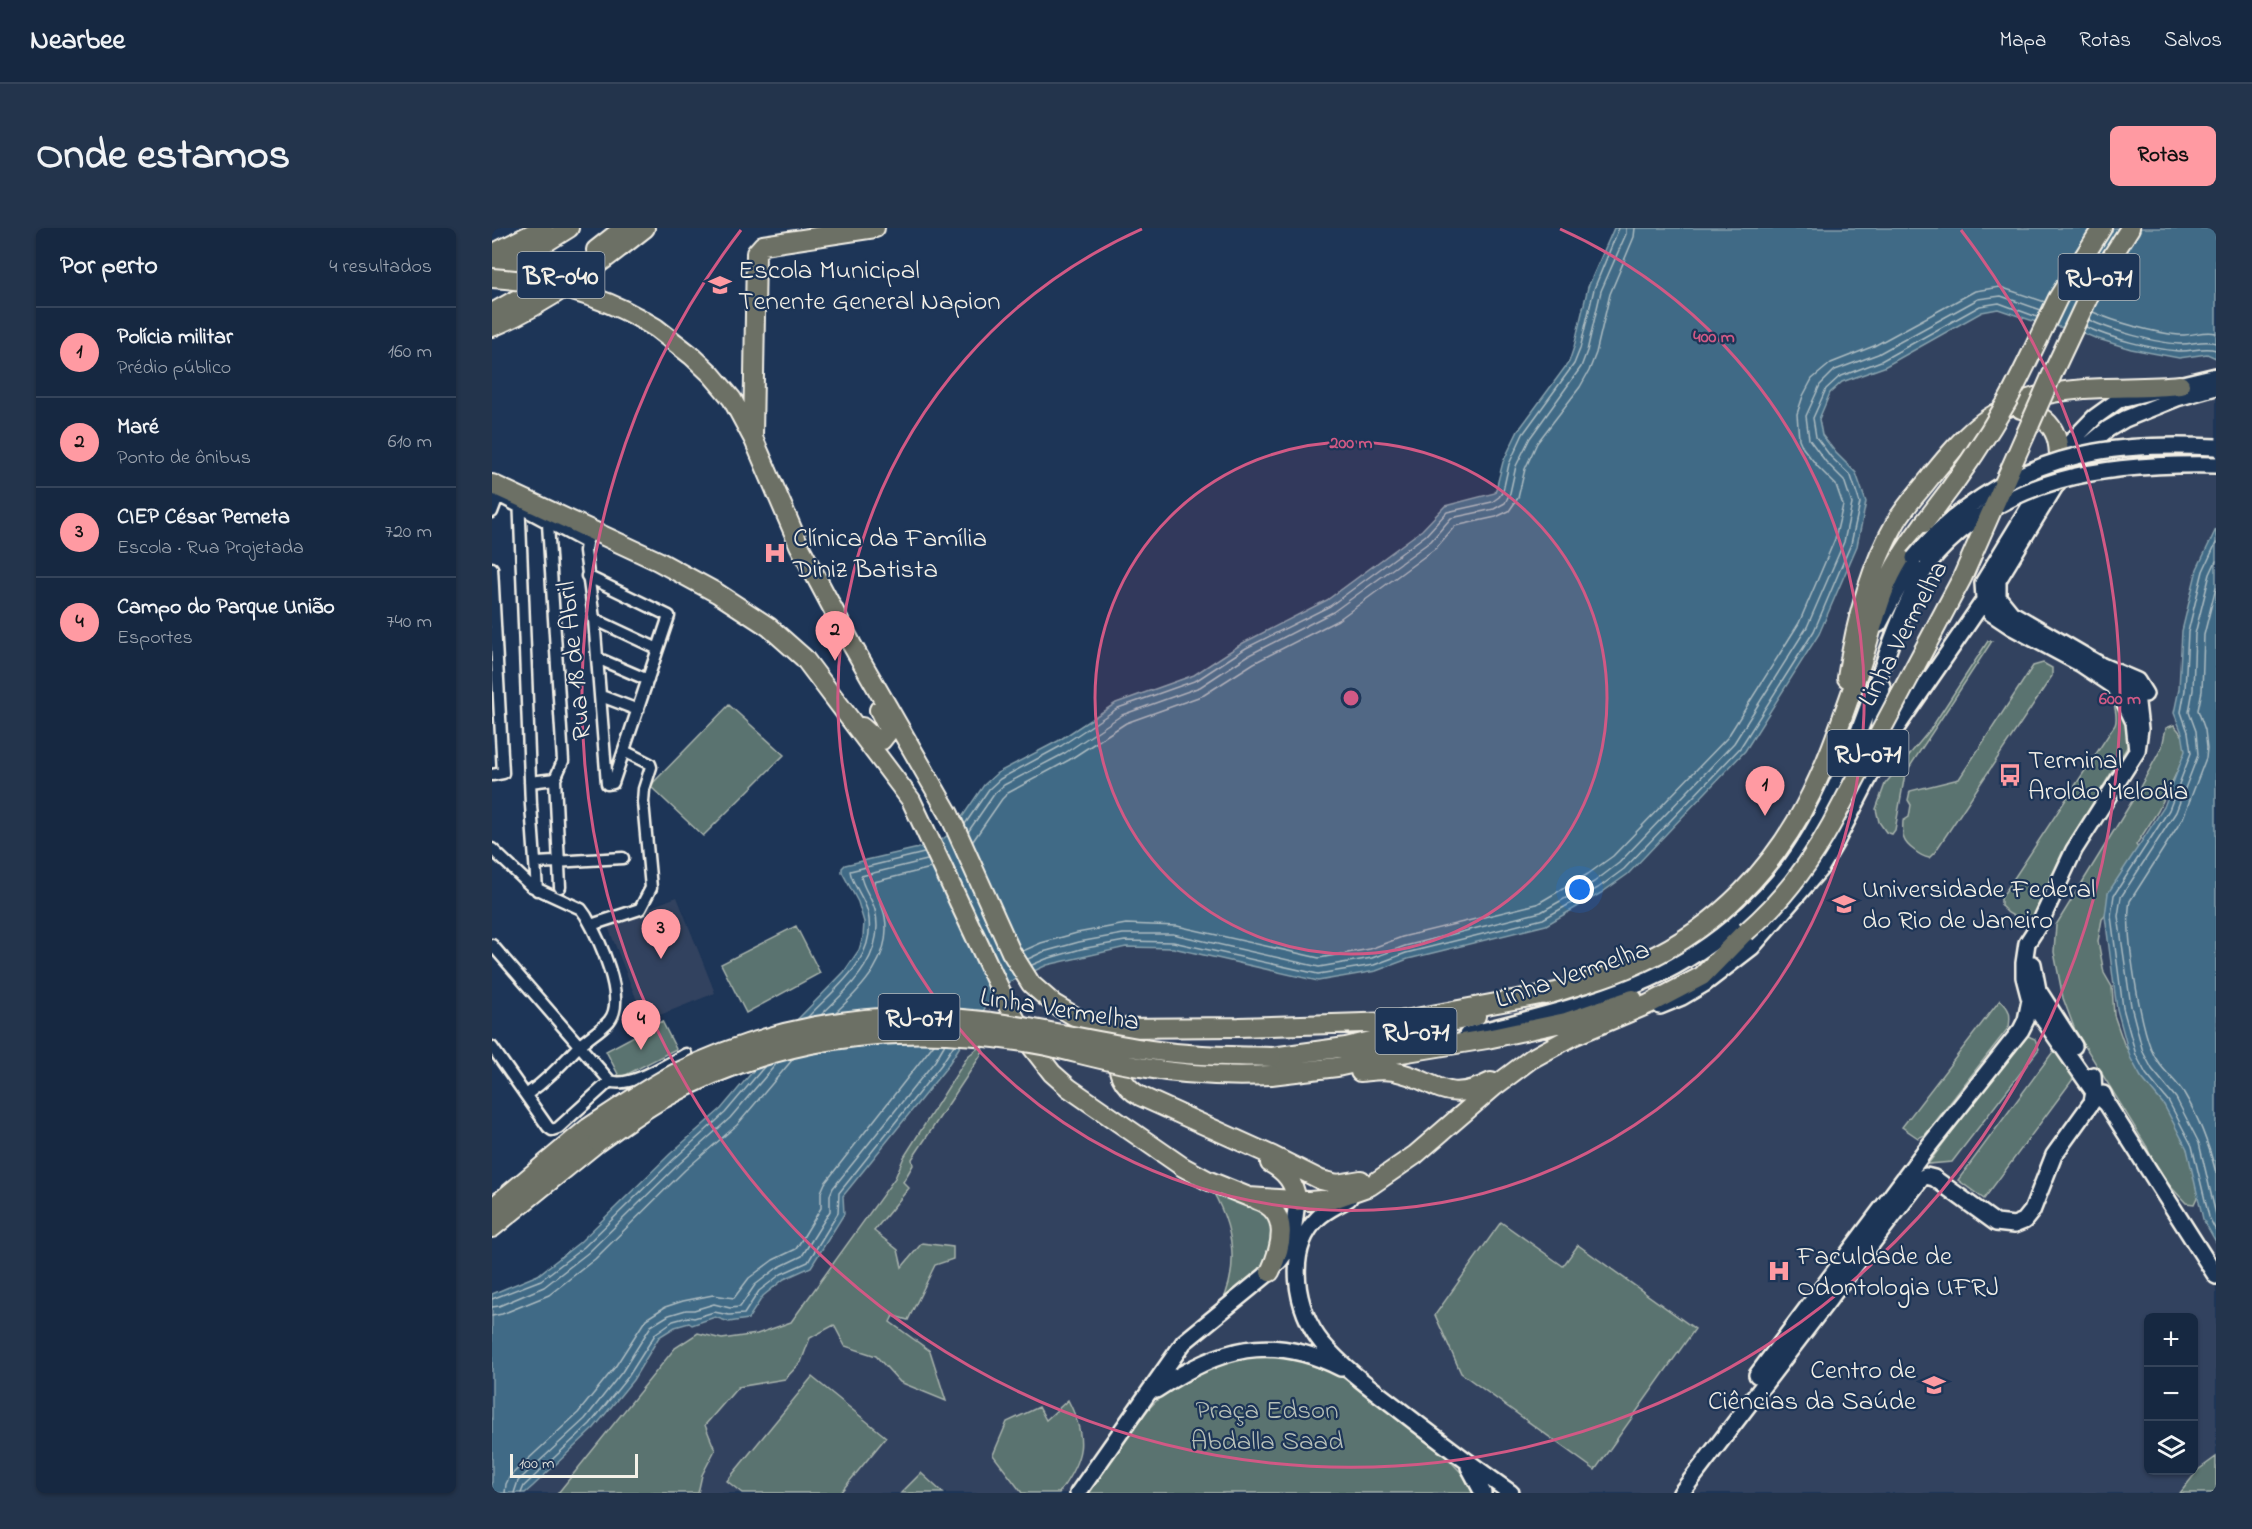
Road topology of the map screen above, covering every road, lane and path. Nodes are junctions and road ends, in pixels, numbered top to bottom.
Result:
1 (543, 228) edge
2 (569, 228) edge
3 (624, 228) edge
4 (645, 228) edge
5 (875, 228) edge
6 (2102, 228) edge
7 (2130, 228) edge
8 (492, 254) edge
9 (492, 272) edge
10 (492, 278) edge
11 (492, 313) edge
12 (492, 327) edge
13 (2216, 376) edge
14 (2187, 387) junction
15 (2216, 387) edge
16 (1996, 413) junction
17 (753, 437) junction
18 (2216, 447) edge
19 (2060, 457) junction
20 (2216, 465) edge
21 (2057, 483) junction
22 (494, 491) edge
23 (520, 501) junction
24 (492, 512) edge
25 (547, 515) junction
26 (589, 536) junction
27 (1921, 561) junction
28 (492, 568) edge
29 (587, 576) junction
30 (1998, 580) junction
31 (1984, 598) junction
32 (830, 602) junction
33 (1998, 609) junction
34 (594, 619) junction
35 (1959, 634) junction
36 (1868, 645) junction
37 (658, 649) junction
38 (597, 658) junction
39 (1886, 660) junction
40 (495, 672) edge
41 (648, 680) junction
42 (601, 696) junction
43 (841, 707) junction
44 (638, 710) junction
45 (1841, 721) junction
46 (624, 751) junction
47 (2137, 751) junction
48 (498, 774) edge
49 (1869, 778) junction
50 (555, 779) junction
51 (530, 782) junction
52 (492, 849) edge
53 (623, 858) dead end
54 (537, 863) junction
55 (559, 863) junction
56 (560, 887) dead end
57 (537, 890) junction
58 (2040, 923) junction
59 (591, 925) junction
60 (1744, 934) junction
61 (492, 945) edge
62 (1556, 992) junction
63 (2030, 999) junction
64 (1239, 1027) junction
65 (1598, 1028) junction
66 (579, 1046) junction
67 (492, 1047) edge
68 (686, 1054) dead end
69 (1395, 1054) junction
70 (1531, 1059) junction
71 (1272, 1066) junction
72 (1307, 1072) junction
73 (2093, 1075) junction
74 (610, 1081) junction
75 (2094, 1092) junction
76 (526, 1095) junction
77 (2107, 1104) junction
78 (593, 1135) junction
79 (1224, 1135) junction
80 (1404, 1162) junction
81 (1370, 1186) junction
82 (1249, 1197) junction
83 (1298, 1201) junction
84 (492, 1208) edge
85 (492, 1228) edge
86 (1270, 1272) junction
87 (2216, 1276) edge
88 (1355, 1376) junction
89 (1148, 1395) junction
90 (1465, 1460) junction
91 (1078, 1493) edge
92 (1483, 1493) edge
93 (1511, 1493) edge
94 (1669, 1493) edge
95 (1681, 1493) edge

1 - 8 highway
2 - 9 highway, BR-040
3 - 11 highway, BR-040
4 - 12 highway
5 - 17 highway
6 - 36 highway, Linha Vermelha / RJ-071, bridge
7 - 60 highway, Linha Vermelha / RJ-071, bridge
10 - 17 highway, bridge
13 - 14 street
14 - 15 street
14 - 16 highway
14 - 19 street
14 - 21 street
16 - 19 highway
16 - 45 highway
17 - 32 highway
18 - 27 street, bridge
19 - 21 highway
19 - 31 street
20 - 27 street, bridge
21 - 30 street
22 - 23 highway
22 - 24 street
23 - 25 highway
23 - 51 street
25 - 26 highway
25 - 50 street
26 - 29 street, Rua 18 de Abril
26 - 43 highway
27 - 36 street
27 - 39 street
28 - 40 street
29 - 34 street, Rua 18 de Abril
29 - 37 street
30 - 31 street
30 - 33 street
31 - 33 street
31 - 35 street
32 - 43 highway
32 - 64 highway
33 - 35 street
33 - 47 street
33 - 47 street
34 - 37 street
34 - 38 street, Rua 18 de Abril
35 - 49 street
36 - 45 highway, Linha Vermelha / RJ-071
37 - 41 street
38 - 41 street
38 - 42 street, Rua 18 de Abril
39 - 49 street
39 - 69 street, Linha Vermelha
40 - 48 street
41 - 44 street
42 - 44 street
42 - 46 street, Rua 18 de Abril
43 - 82 highway
44 - 46 street
45 - 62 highway, Linha Vermelha / RJ-071
46 - 59 street
47 - 58 street
49 - 65 street
50 - 51 street
50 - 55 street
51 - 54 street
52 - 57 street
53 - 55 street
54 - 55 street
54 - 57 street
55 - 56 street
57 - 59 street
58 - 63 street
58 - 73 street
59 - 66 street
60 - 65 highway
60 - 69 highway, Linha Vermelha / RJ-071
61 - 66 street
62 - 64 highway, Linha Vermelha
62 - 71 highway, Linha Vermelha / RJ-071
63 - 75 street
63 - 94 street
64 - 79 highway
65 - 70 highway
66 - 74 street
66 - 76 street
67 - 76 street
68 - 74 street
69 - 72 highway, Linha Vermelha / RJ-071
70 - 72 highway
70 - 80 highway
71 - 72 highway, Linha Vermelha / RJ-071
71 - 78 highway, Linha Vermelha / RJ-071, bridge
73 - 75 street
73 - 77 street
74 - 76 street
75 - 77 street
75 - 95 street
77 - 87 street
78 - 84 highway, Linha Vermelha / RJ-071
78 - 85 highway, Linha Vermelha / RJ-071
79 - 80 highway
79 - 83 highway
80 - 81 highway
81 - 83 highway
81 - 88 street
82 - 83 highway
82 - 86 highway
83 - 86 street
86 - 89 street
88 - 89 street
88 - 90 street
89 - 91 street
90 - 92 street
90 - 93 street

